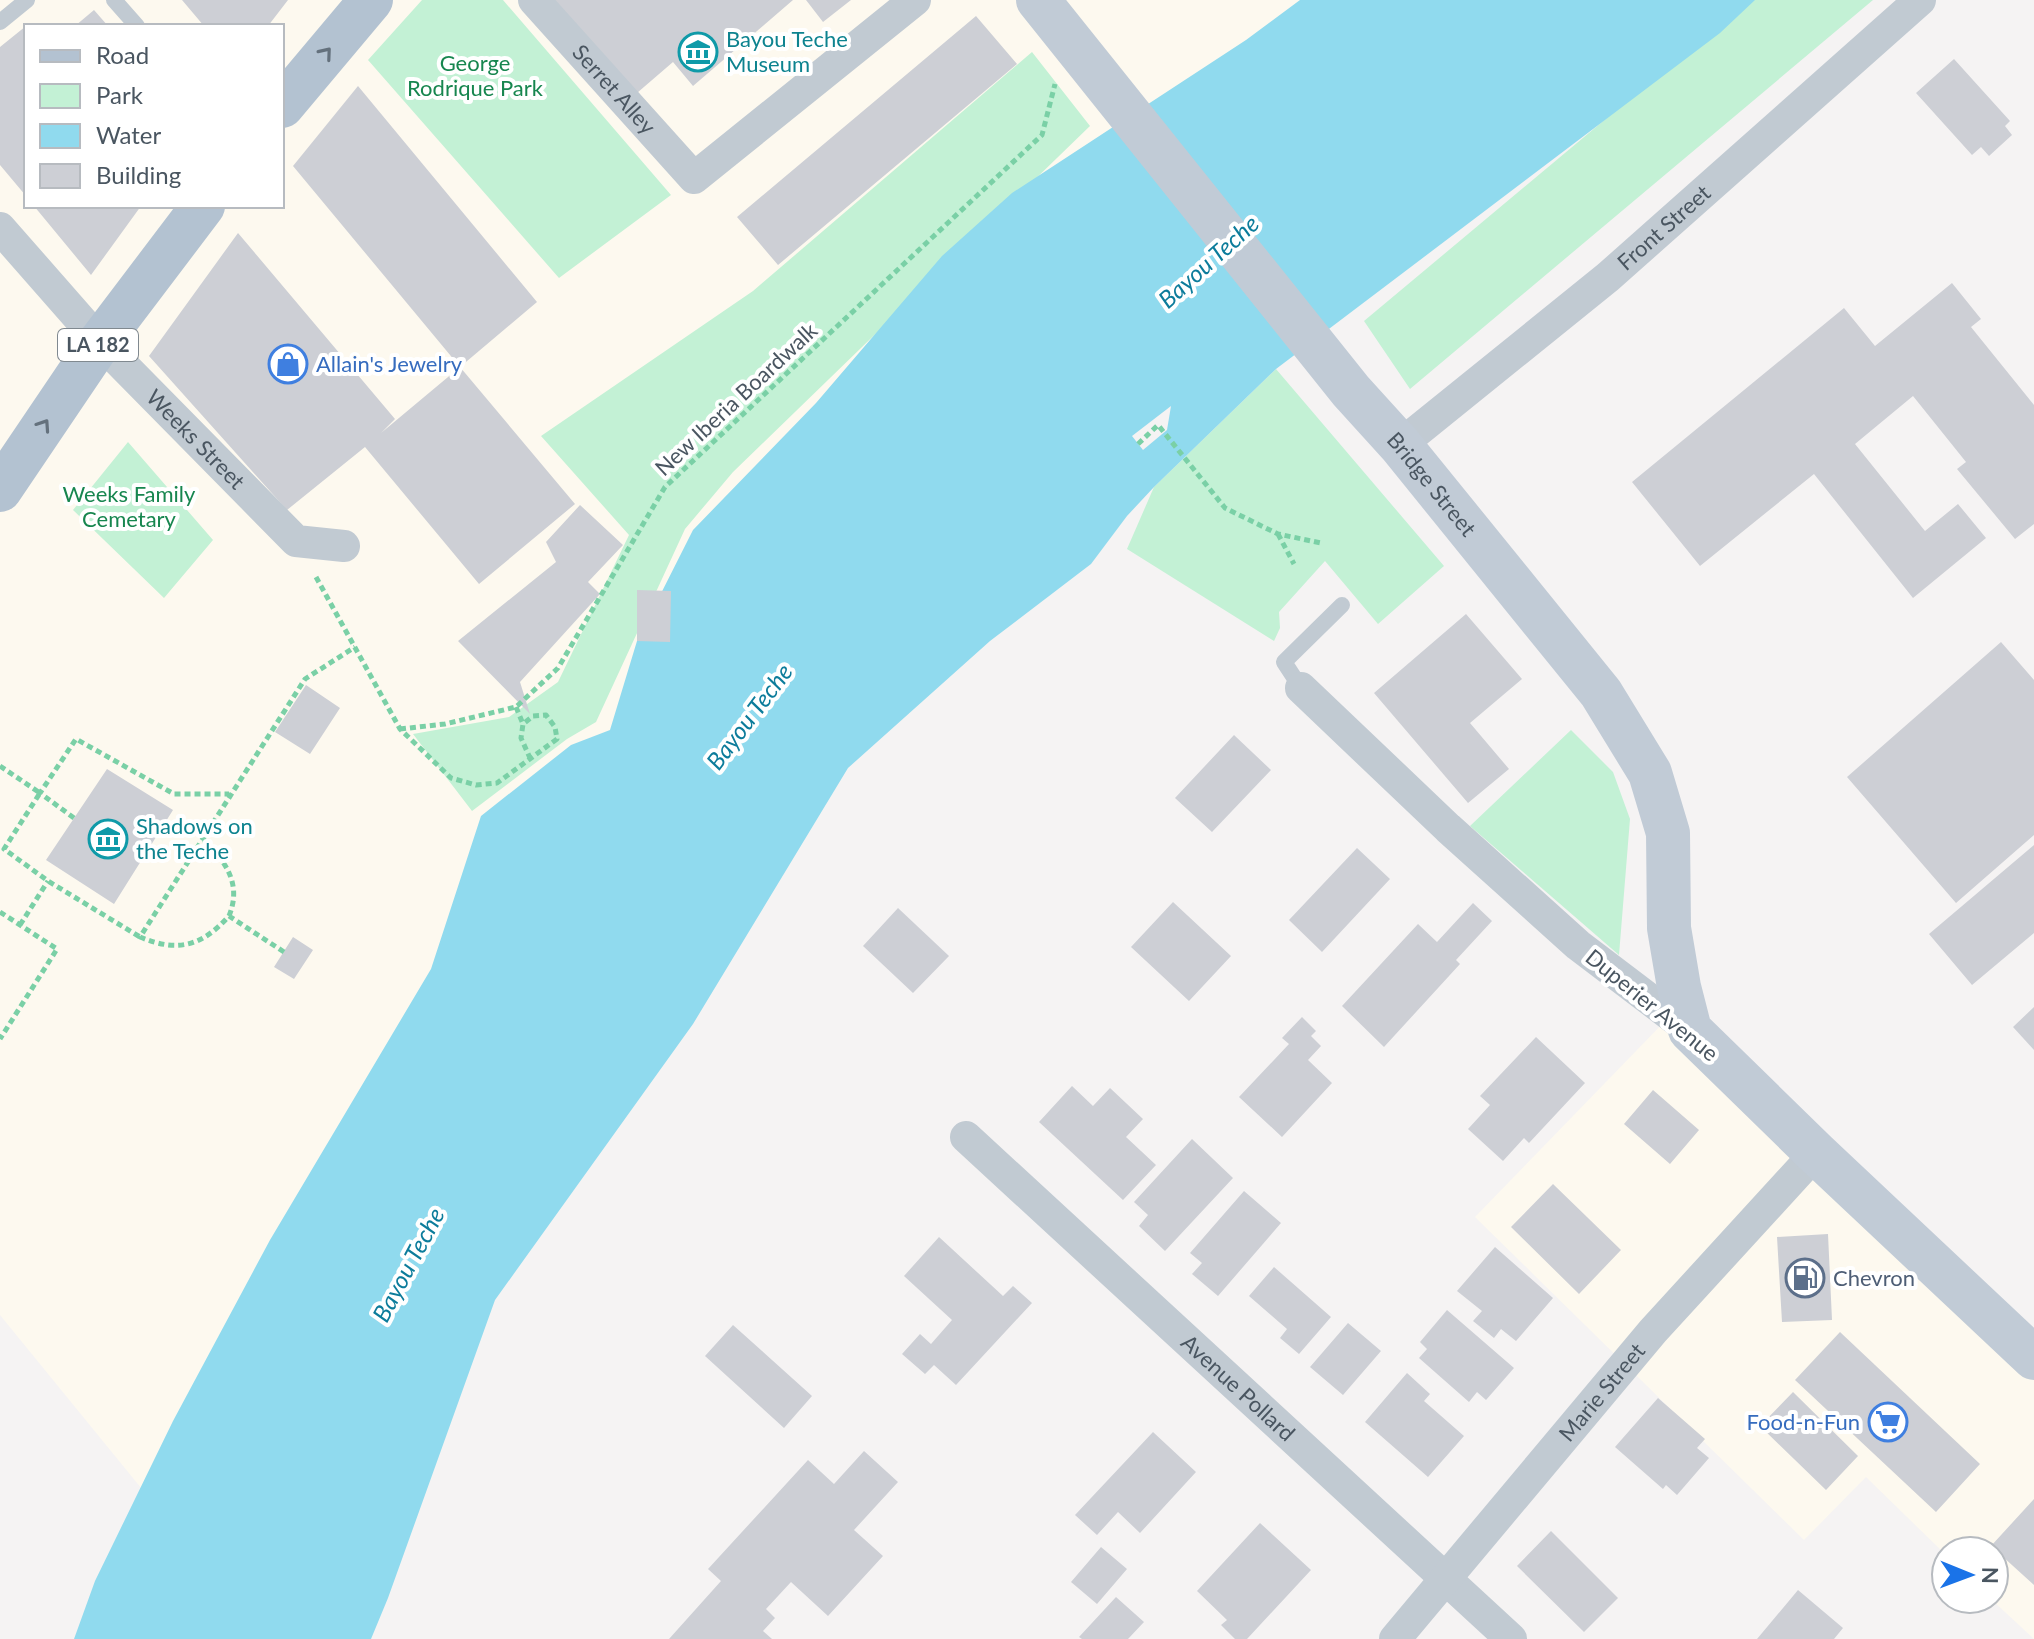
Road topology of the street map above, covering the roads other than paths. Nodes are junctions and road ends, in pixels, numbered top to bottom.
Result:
1 (27, 0) edge
2 (114, 0) edge
3 (371, 0) edge
4 (534, 0) edge
5 (915, 0) edge
6 (1038, 0) edge
7 (1920, 0) edge
8 (0, 22) edge
9 (135, 24) edge
10 (284, 104) edge
11 (201, 208) edge
12 (0, 228) edge
13 (100, 342) junction
14 (1400, 445) junction
15 (0, 490) edge
16 (344, 546) dead end
17 (1342, 605) dead end
18 (1301, 688) joint
19 (1690, 1030) junction
20 (966, 1137) dead end
21 (1816, 1153) junction
22 (2034, 1358) edge
23 (1446, 1580) junction
24 (1395, 1639) edge
25 (1511, 1639) edge

1 - 8 lane
2 - 9 lane
10 -> 3 main road
4 - 5 street, Serret Alley
6 - 14 main road, Bridge Street
7 - 14 street, Front Street
11 - 13 main road, LA 182
12 - 13 street, Weeks Street
15 -> 13 main road, LA 182
13 - 16 street, Weeks Street
14 - 19 main road, Bridge Street
17 - 18 lane
18 - 19 street, Duperier Avenue
19 - 21 main road, Duperier Avenue
20 - 23 street, Avenue Pollard
21 - 22 main road, Duperier Avenue
21 - 23 street, Marie Street
23 - 24 street, Marie Street
23 - 25 street, Avenue Pollard

